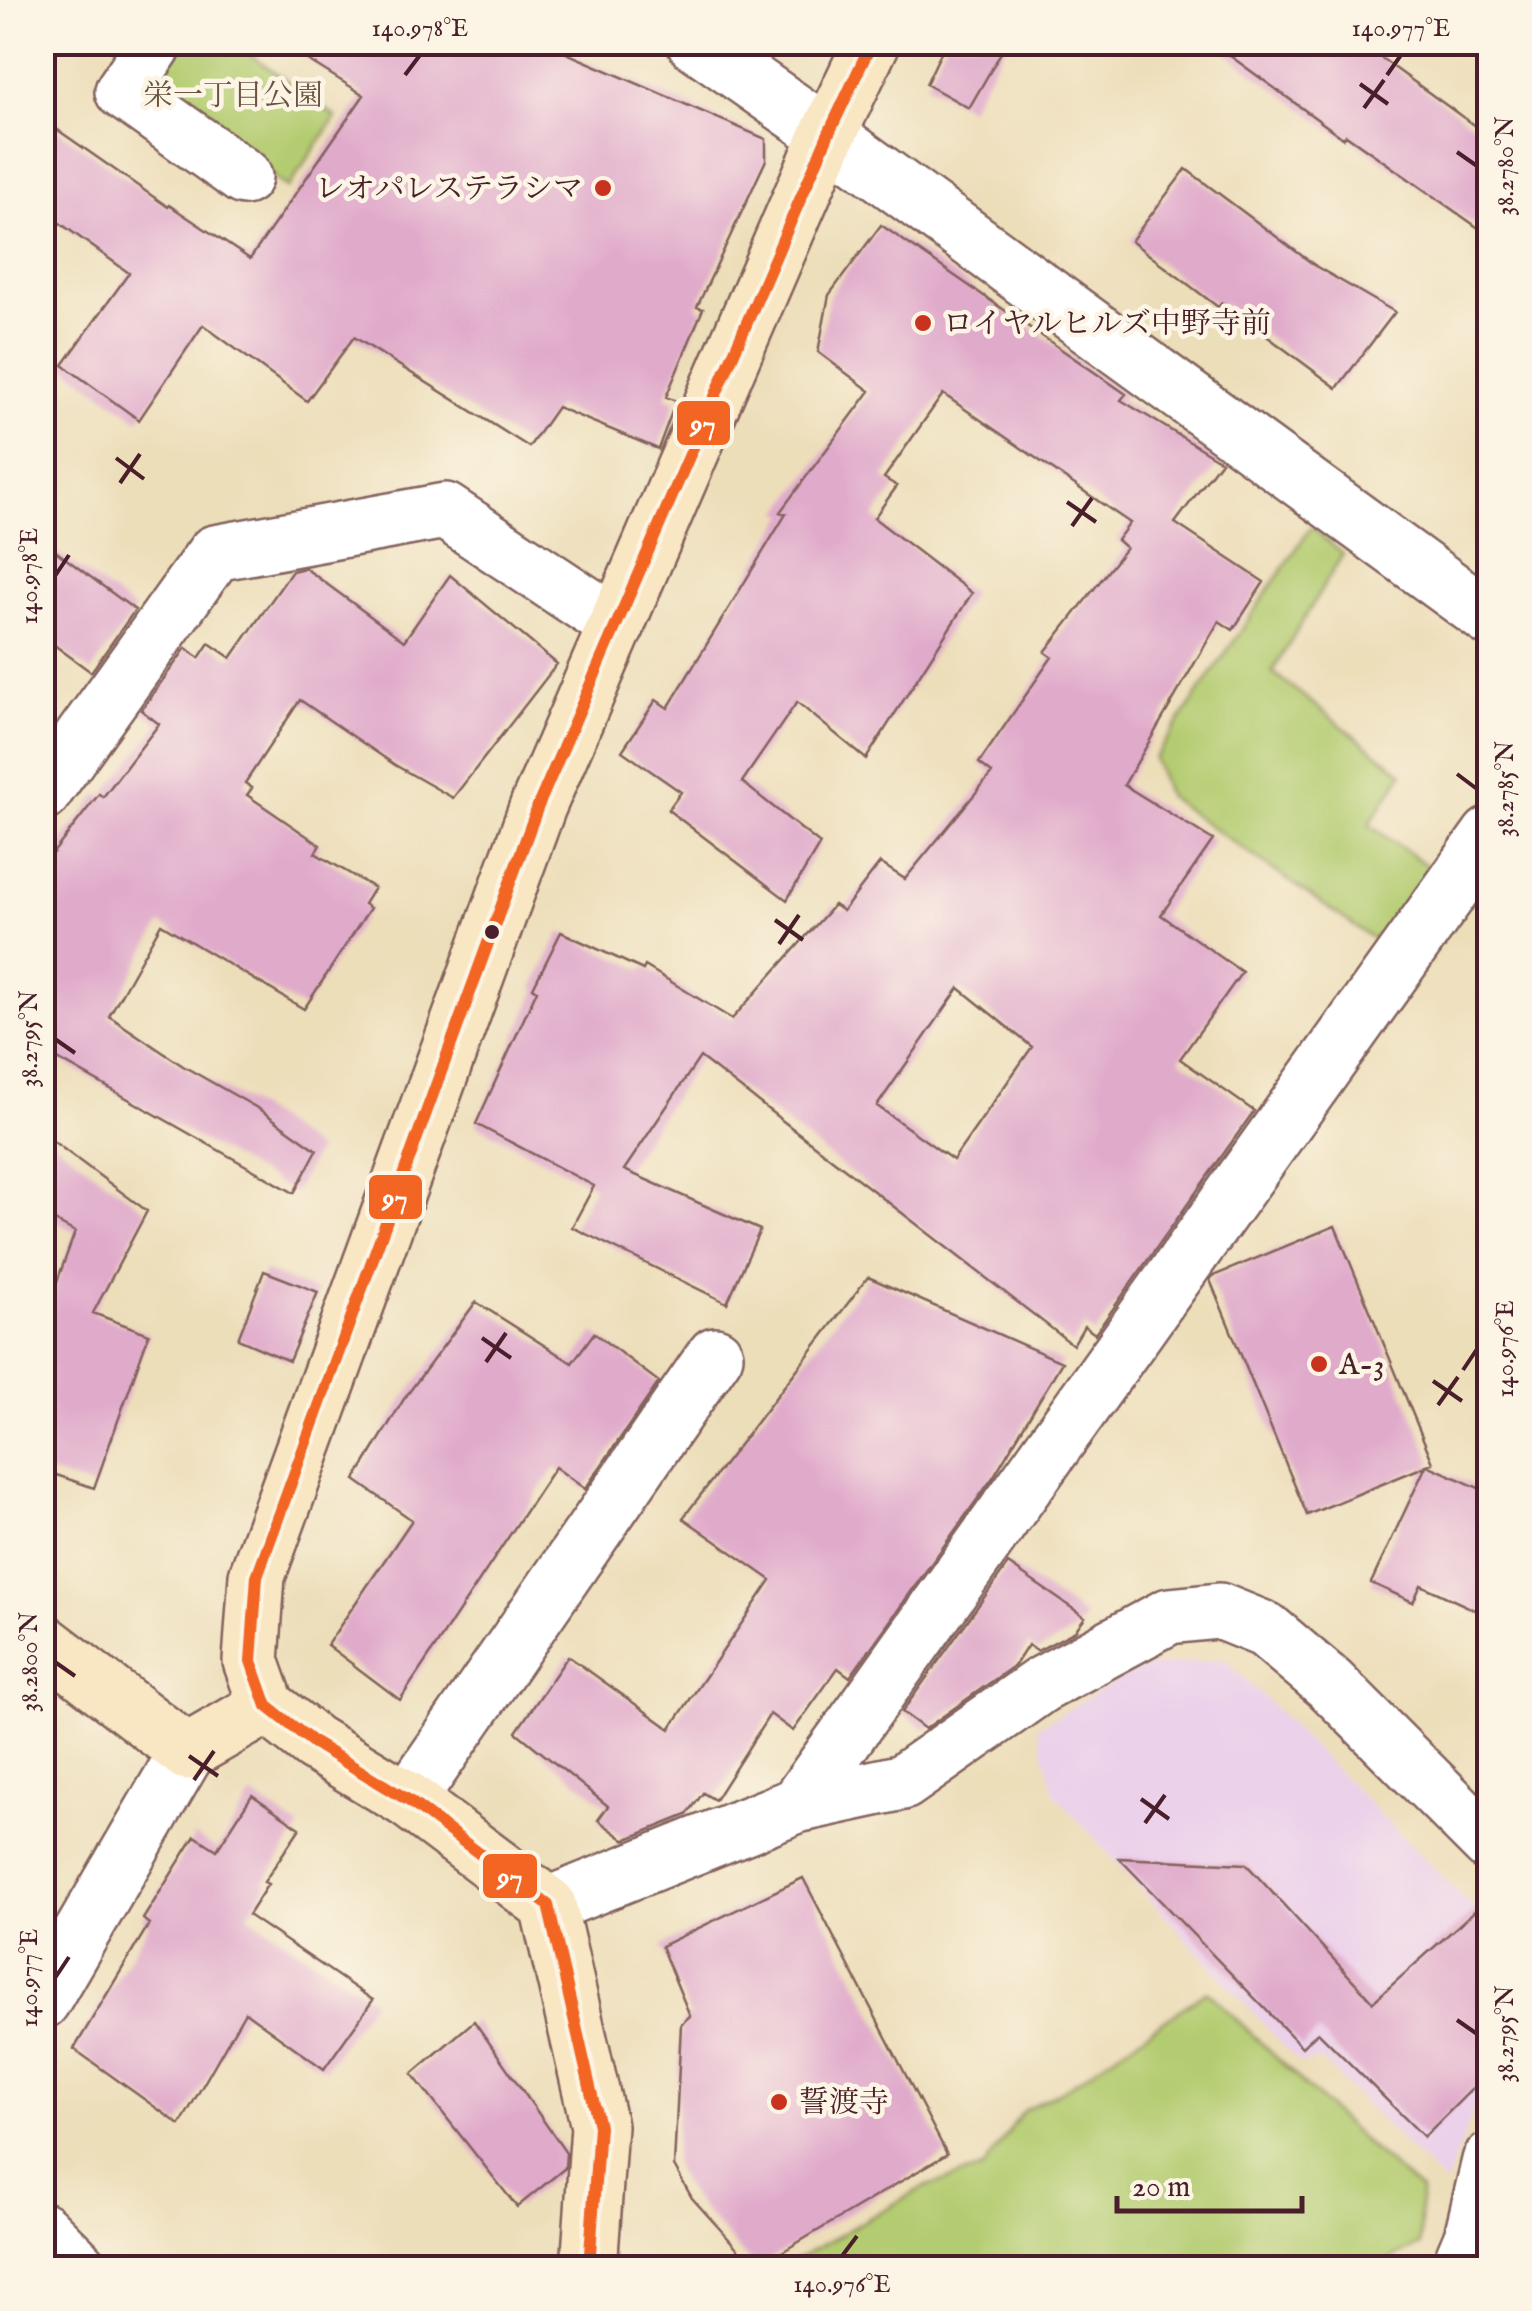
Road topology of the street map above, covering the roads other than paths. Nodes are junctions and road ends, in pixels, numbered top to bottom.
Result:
1 (156, 42) edge
2 (695, 42) edge
3 (872, 42) edge
4 (828, 135) junction
5 (244, 177) dead end
6 (1490, 618) edge
7 (616, 625) junction
8 (42, 794) edge
9 (1490, 835) edge
10 (715, 1355) dead end
11 (42, 1642) edge
12 (267, 1706) junction
13 (187, 1752) junction
14 (408, 1800) junction
15 (797, 1805) junction
16 (1490, 1844) edge
17 (548, 1905) junction
18 (42, 2000) edge
19 (1490, 2161) edge
20 (42, 2230) edge
21 (80, 2268) edge
22 (589, 2268) edge
23 (1459, 2268) edge

1 - 5 street
2 - 4 street
3 - 4 street
4 - 6 street
4 - 7 street
7 - 8 street
7 - 12 street
9 - 15 street
10 - 14 street
11 - 13 street
12 - 13 street
12 - 14 street
13 - 18 street
14 - 17 street
15 - 16 street
15 - 17 street
17 - 22 street
19 - 23 street
20 - 21 street

